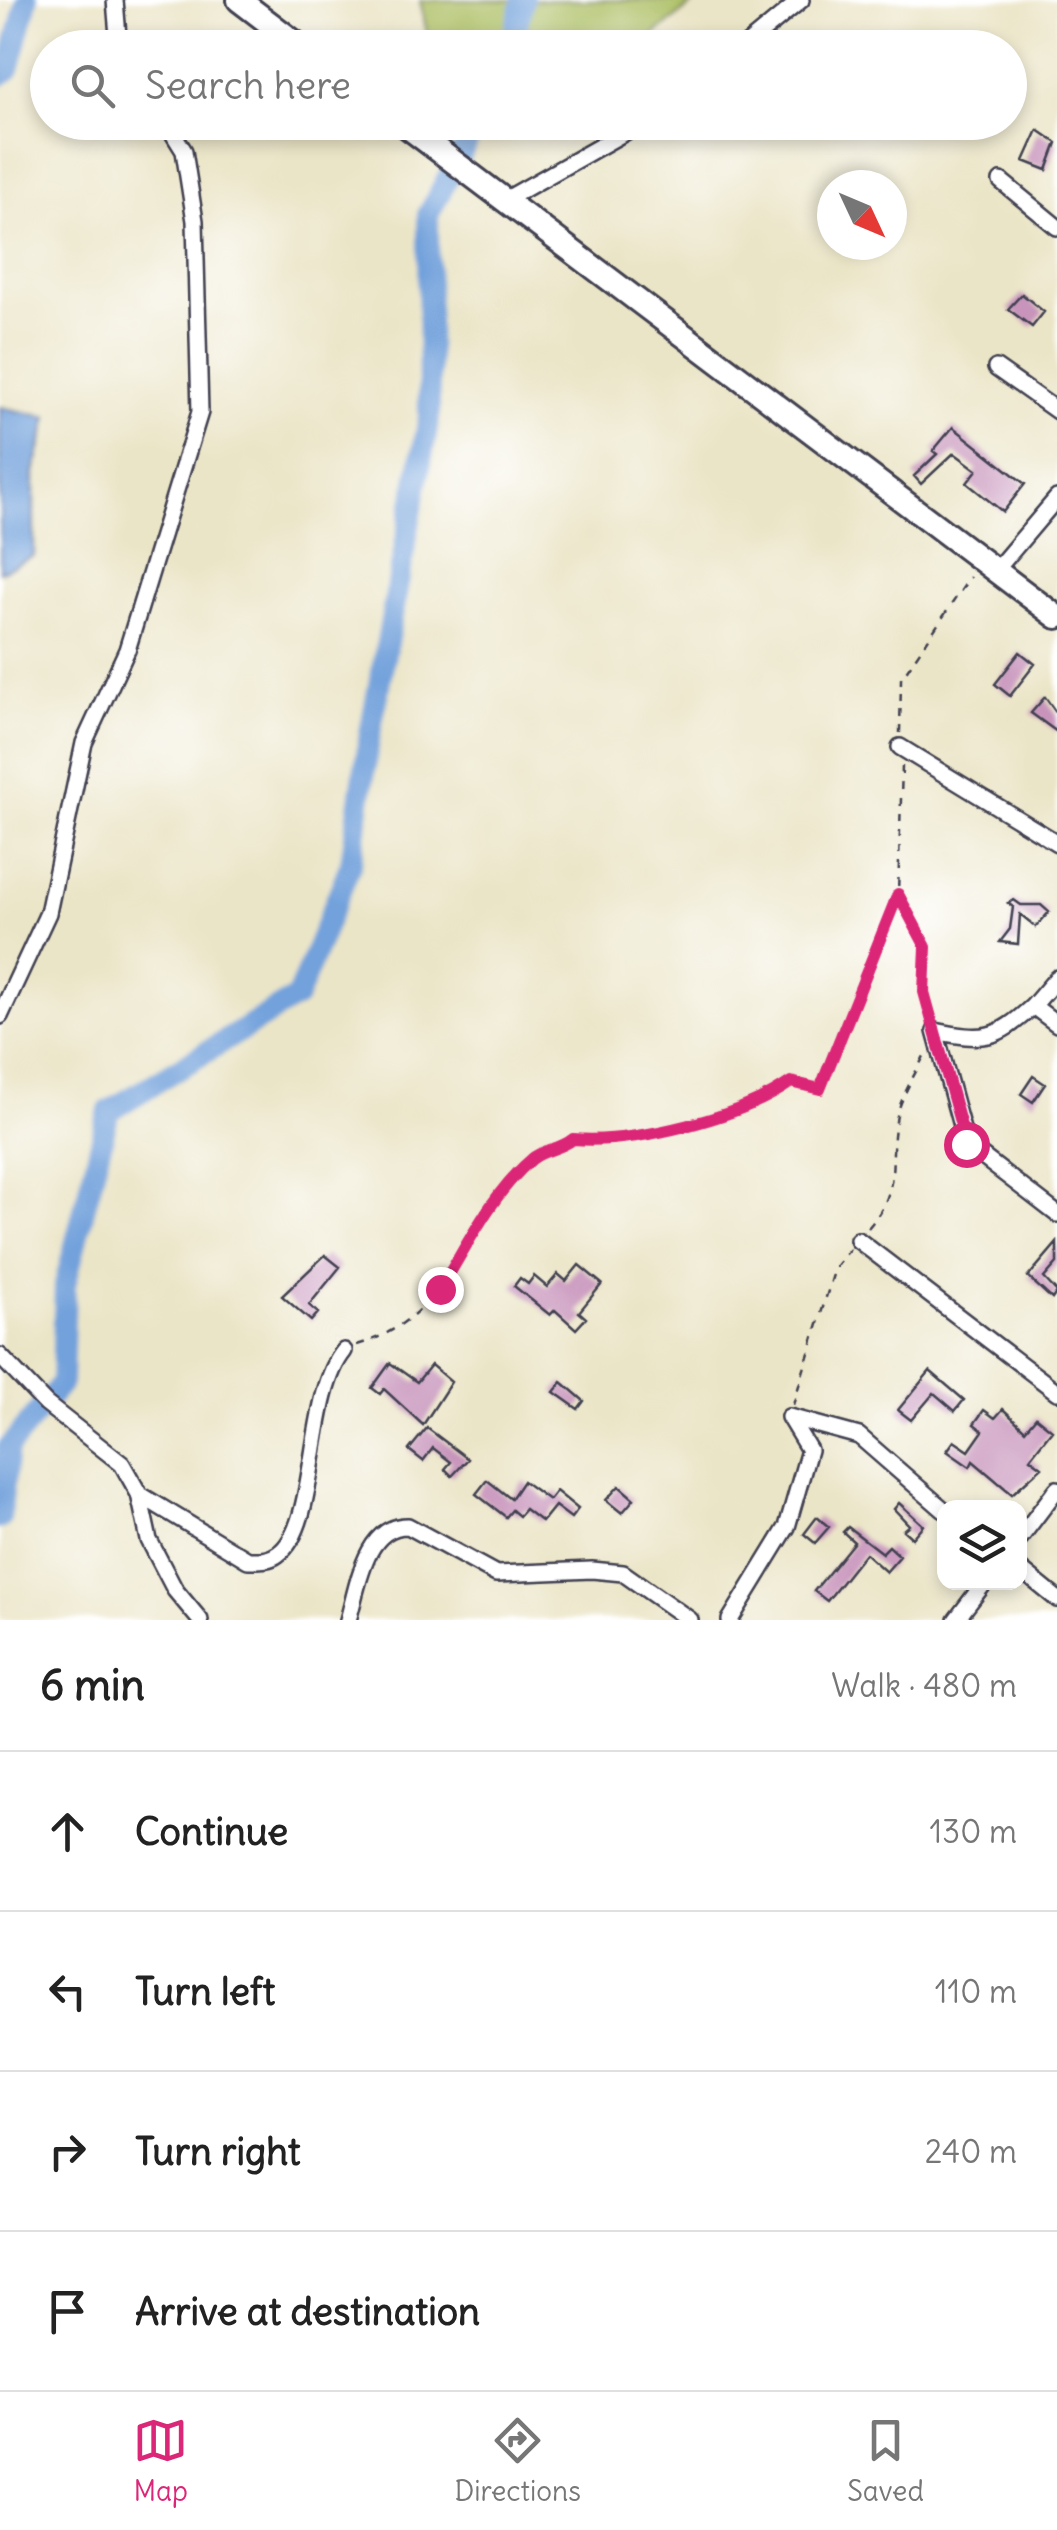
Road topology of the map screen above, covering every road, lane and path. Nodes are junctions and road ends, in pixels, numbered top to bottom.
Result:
1 (115, 0) edge
2 (239, 0) edge
3 (801, 0) edge
4 (118, 30) edge
5 (278, 30) edge
6 (765, 30) edge
7 (177, 140) edge
8 (425, 140) edge
9 (611, 140) edge
10 (1001, 181) dead end
11 (505, 200) junction
12 (1057, 226) edge
13 (996, 368) dead end
14 (1057, 411) edge
15 (1057, 498) edge
16 (989, 564) junction
17 (1057, 617) edge
18 (900, 748) junction
19 (1057, 843) edge
20 (898, 894) junction
21 (1057, 978) edge
22 (1033, 1006) junction
23 (0, 1016) edge
24 (1057, 1024) edge
25 (935, 1031) junction
26 (1057, 1214) edge
27 (858, 1240) junction
28 (344, 1351) joint
29 (0, 1356) edge
30 (1057, 1392) edge
31 (789, 1416) junction
32 (1057, 1489) edge
33 (138, 1494) junction
34 (937, 1504) edge
35 (1027, 1529) edge
36 (1027, 1575) edge
37 (979, 1590) edge
38 (1057, 1599) edge
39 (200, 1620) edge
40 (348, 1620) edge
41 (690, 1620) edge
42 (730, 1620) edge
43 (956, 1620) edge

1 - 4 street
2 - 5 street
3 - 6 street
7 - 23 street
8 - 11 street
9 - 11 street
10 - 12 street
11 - 16 street
13 - 14 street
15 - 16 street
16 - 17 street
16 - 18 path
18 - 19 street
18 - 20 path
20 - 25 path
20 - 28 path
21 - 22 street
22 - 24 street
22 - 25 street
25 - 26 street
25 - 27 path
27 - 30 street
27 - 31 path
28 - 33 street
29 - 33 street
31 - 34 street
31 - 42 street
32 - 35 street
33 - 39 street
36 - 38 street
37 - 43 street
40 - 41 street

